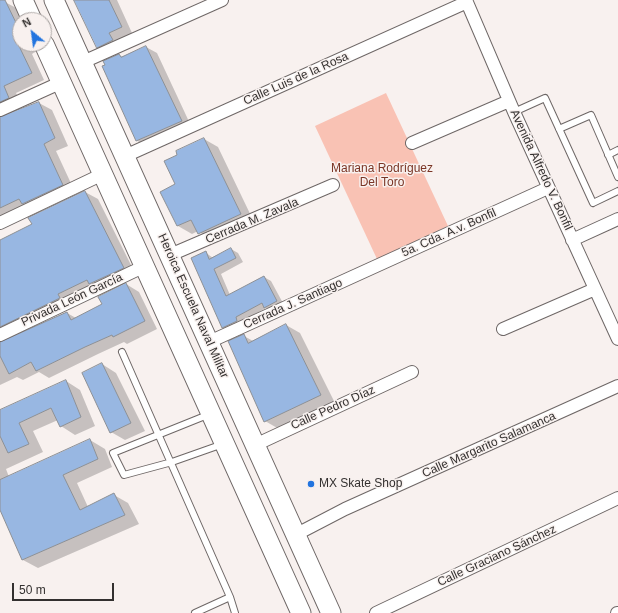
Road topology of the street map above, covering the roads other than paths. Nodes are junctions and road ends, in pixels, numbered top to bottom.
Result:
1 (22, 0) edge
2 (54, 0) edge
3 (222, 0) edge
4 (467, 1) edge
5 (28, 12) edge
6 (48, 52) edge
7 (83, 62) junction
8 (62, 82) junction
9 (512, 107) junction
10 (0, 110) edge
11 (559, 129) junction
12 (412, 143) dead end
13 (618, 150) edge
14 (608, 155) junction
15 (125, 156) junction
16 (103, 174) junction
17 (618, 177) edge
18 (333, 185) dead end
19 (548, 188) junction
20 (618, 191) edge
21 (618, 219) edge
22 (0, 223) edge
23 (572, 240) junction
24 (170, 255) junction
25 (378, 265) joint
26 (145, 266) junction
27 (595, 289) junction
28 (503, 329) dead end
29 (0, 335) edge
30 (618, 339) edge
31 (209, 342) junction
32 (122, 352) dead end
33 (412, 372) dead end
34 (618, 386) edge
35 (211, 414) junction
36 (158, 435) junction
37 (224, 443) junction
38 (255, 445) junction
39 (172, 462) junction
40 (618, 498) edge
41 (295, 535) junction
42 (230, 597) junction
43 (195, 613) edge
44 (235, 613) edge
45 (300, 613) edge
46 (330, 613) edge
47 (376, 613) edge

1 - 5 main road
2 - 7 main road, Heroica Escuela Naval Militar
3 - 7 street
4 - 9 street, Avenida Alfredo V. Bonfil
4 - 15 street, Calle Luis de la Rosa
6 - 8 main road
7 - 15 main road, Heroica Escuela Naval Militar
8 - 10 street
8 - 16 main road
9 - 11 lane
9 - 12 street
9 - 19 street, Avenida Alfredo V. Bonfil
11 - 14 lane
11 - 20 lane
13 - 14 lane
14 - 17 lane
15 - 24 main road, Heroica Escuela Naval Militar
16 - 22 street
16 - 26 main road
18 - 24 street, Cerrada M. Zavala
19 - 23 street, Avenida Alfredo V. Bonfil
19 - 25 street, 5a. Cda. A.v. Bonfil
21 - 23 street
23 - 27 street, Avenida Alfredo V. Bonfil
24 - 31 main road, Heroica Escuela Naval Militar
25 - 31 street, Cerrada J. Santiago
26 - 29 street, Privada León García
26 - 35 main road
27 - 28 street
27 - 30 street, Avenida Alfredo V. Bonfil
31 - 38 main road, Heroica Escuela Naval Militar
32 - 36 lane
33 - 38 street, Calle Pedro Díaz
34 - 41 street, Calle Margarito Salamanca
35 - 36 lane
35 - 37 main road
36 - 39 lane
36 - 39 lane
37 - 39 lane
37 - 45 main road
38 - 41 main road, Heroica Escuela Naval Militar
39 - 42 lane
40 - 47 street, Calle Graciano Sánchez
41 - 46 main road, Heroica Escuela Naval Militar
42 - 43 lane
42 - 44 lane

